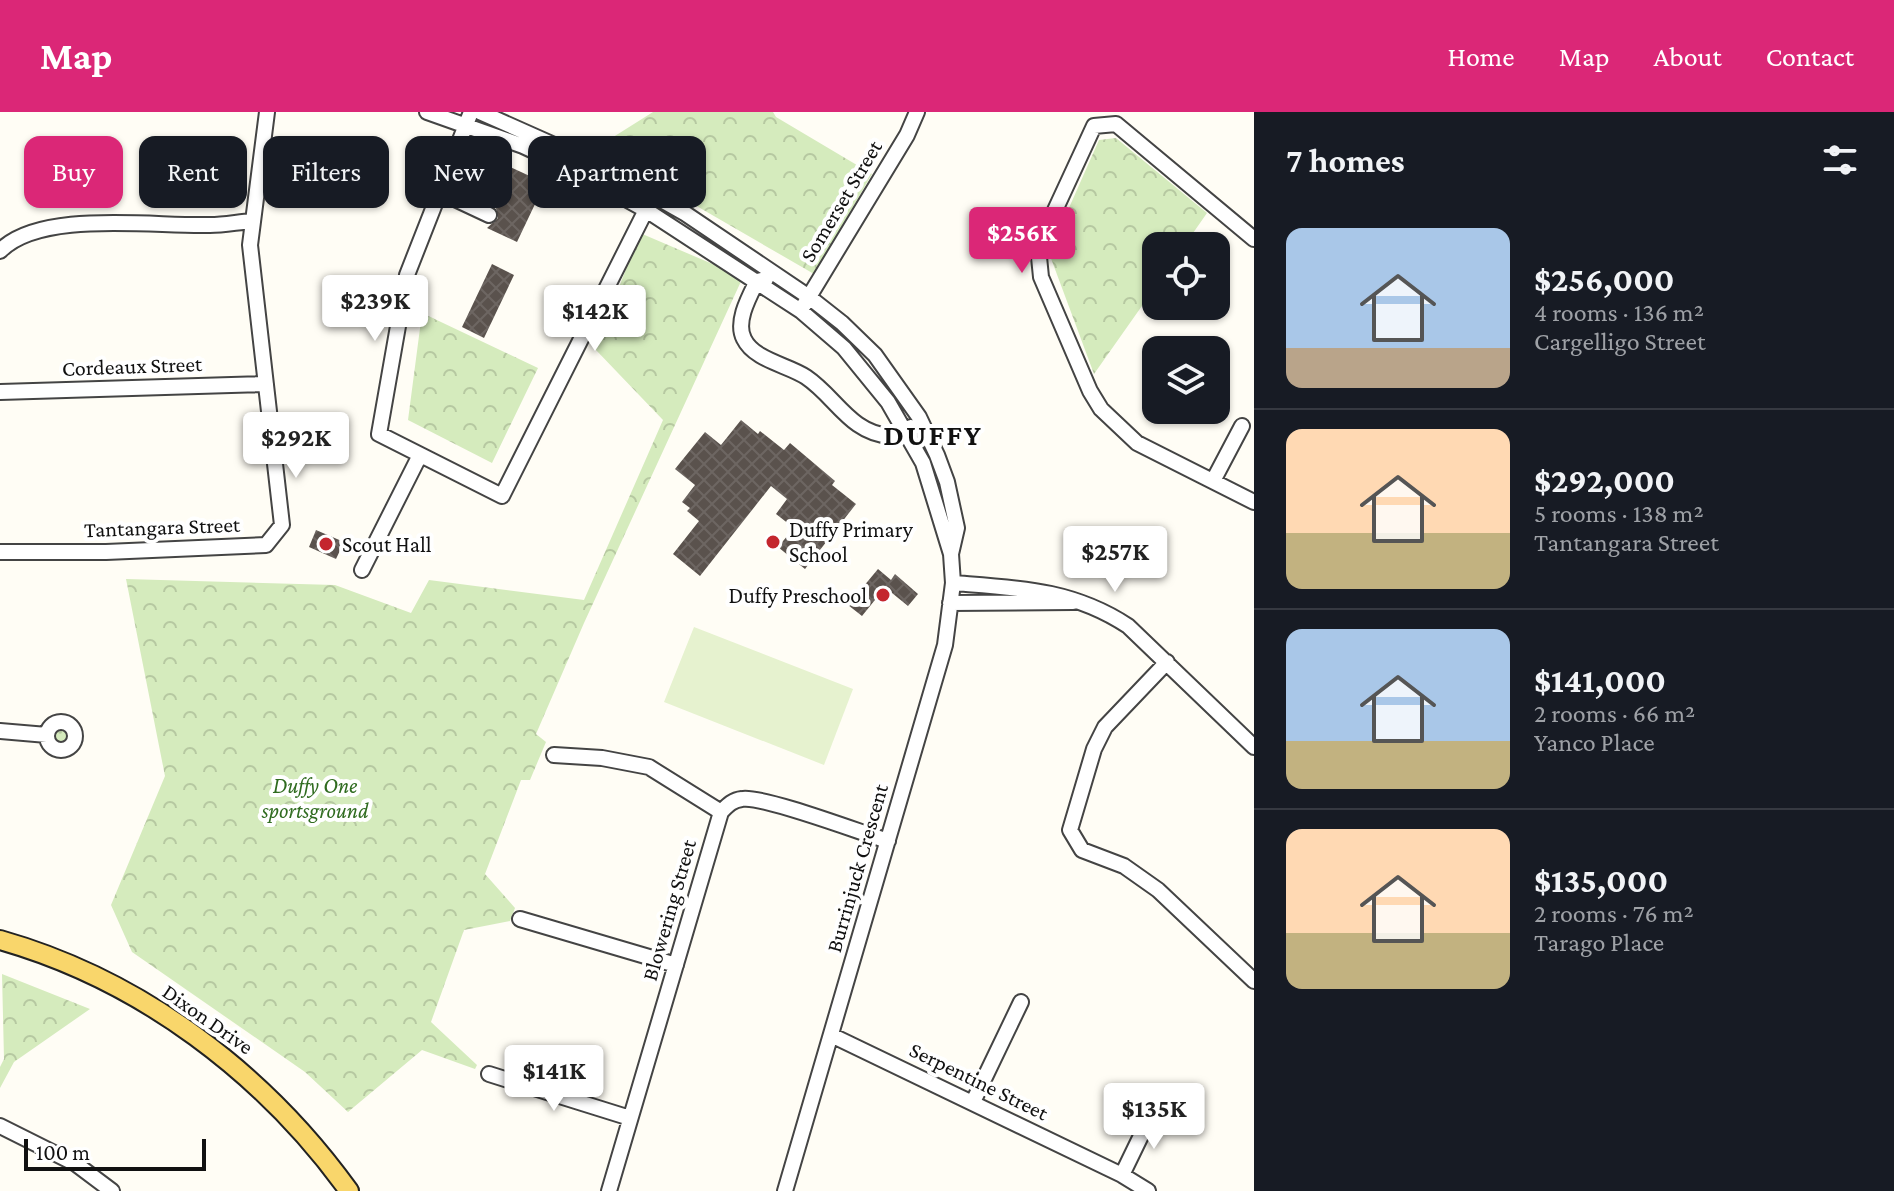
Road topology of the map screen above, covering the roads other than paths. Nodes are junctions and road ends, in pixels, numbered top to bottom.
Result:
1 (267, 112) edge
2 (427, 112) edge
3 (480, 112) edge
4 (917, 112) edge
5 (468, 119) edge
6 (536, 136) edge
7 (434, 208) edge
8 (474, 208) edge
9 (677, 208) edge
10 (646, 210) junction
11 (489, 215) dead end
12 (252, 221) junction
13 (1254, 239) edge
14 (0, 251) edge
15 (778, 275) junction
16 (757, 281) junction
17 (809, 297) junction
18 (801, 311) junction
19 (266, 384) junction
20 (0, 392) edge
21 (919, 417) junction
22 (1242, 426) dead end
23 (906, 433) junction
24 (420, 455) junction
25 (1213, 481) junction
26 (1254, 502) edge
27 (0, 552) edge
28 (951, 554) junction
29 (362, 570) dead end
30 (953, 583) junction
31 (1082, 602) junction
32 (950, 603) junction
33 (1167, 662) junction
34 (0, 731) edge
35 (47, 735) dead end
36 (1254, 745) edge
37 (554, 755) dead end
38 (721, 812) junction
39 (888, 841) junction
40 (520, 919) dead end
41 (0, 940) edge
42 (676, 965) junction
43 (1254, 981) edge
44 (1021, 1002) dead end
45 (831, 1035) junction
46 (489, 1074) dead end
47 (973, 1102) junction
48 (1153, 1111) dead end
49 (630, 1118) junction
50 (0, 1126) edge
51 (1122, 1175) junction
52 (112, 1191) edge
53 (349, 1191) edge
54 (609, 1191) edge
55 (785, 1191) edge
56 (1148, 1191) edge

1 - 12 street, Tantangara Street
2 - 5 street, Burrinjuck Crescent
3 - 6 street, Burrinjuck Crescent
4 - 17 street, Somerset Street
5 - 10 street, Burrinjuck Crescent
7 - 24 street
8 - 11 street
9 - 15 street, Burrinjuck Crescent
10 - 16 street, Burrinjuck Crescent
10 - 24 street
12 - 14 street
12 - 19 street, Tantangara Street
13 - 25 street
15 - 16 street
15 - 17 street, Burrinjuck Crescent
16 - 18 street, Burrinjuck Crescent
16 - 23 street
17 - 18 street, Somerset Street
17 - 21 street, Burrinjuck Crescent
18 - 23 street, Burrinjuck Crescent
19 - 20 street, Cordeaux Street
19 - 27 street, Tantangara Street
21 - 23 street
21 - 28 street, Burrinjuck Crescent
22 - 25 street
23 - 28 street, Burrinjuck Crescent
24 - 29 street
25 - 26 street
28 - 30 street, Burrinjuck Crescent
30 - 31 street
30 - 32 street, Burrinjuck Crescent
31 - 32 street
31 - 33 street
32 - 39 street, Burrinjuck Crescent
33 - 36 street
33 - 43 street
34 - 35 street
37 - 38 street
38 - 39 street
38 - 42 street, Blowering Street
39 - 45 street, Burrinjuck Crescent
40 - 42 street
41 - 53 main road, Dixon Drive
42 - 49 street, Blowering Street
44 - 47 street
45 - 47 street, Serpentine Street
45 - 55 street, Burrinjuck Crescent
46 - 49 street
47 - 51 street, Serpentine Street
48 - 51 street
49 - 54 street, Blowering Street
50 - 52 street
51 - 56 street, Serpentine Street

